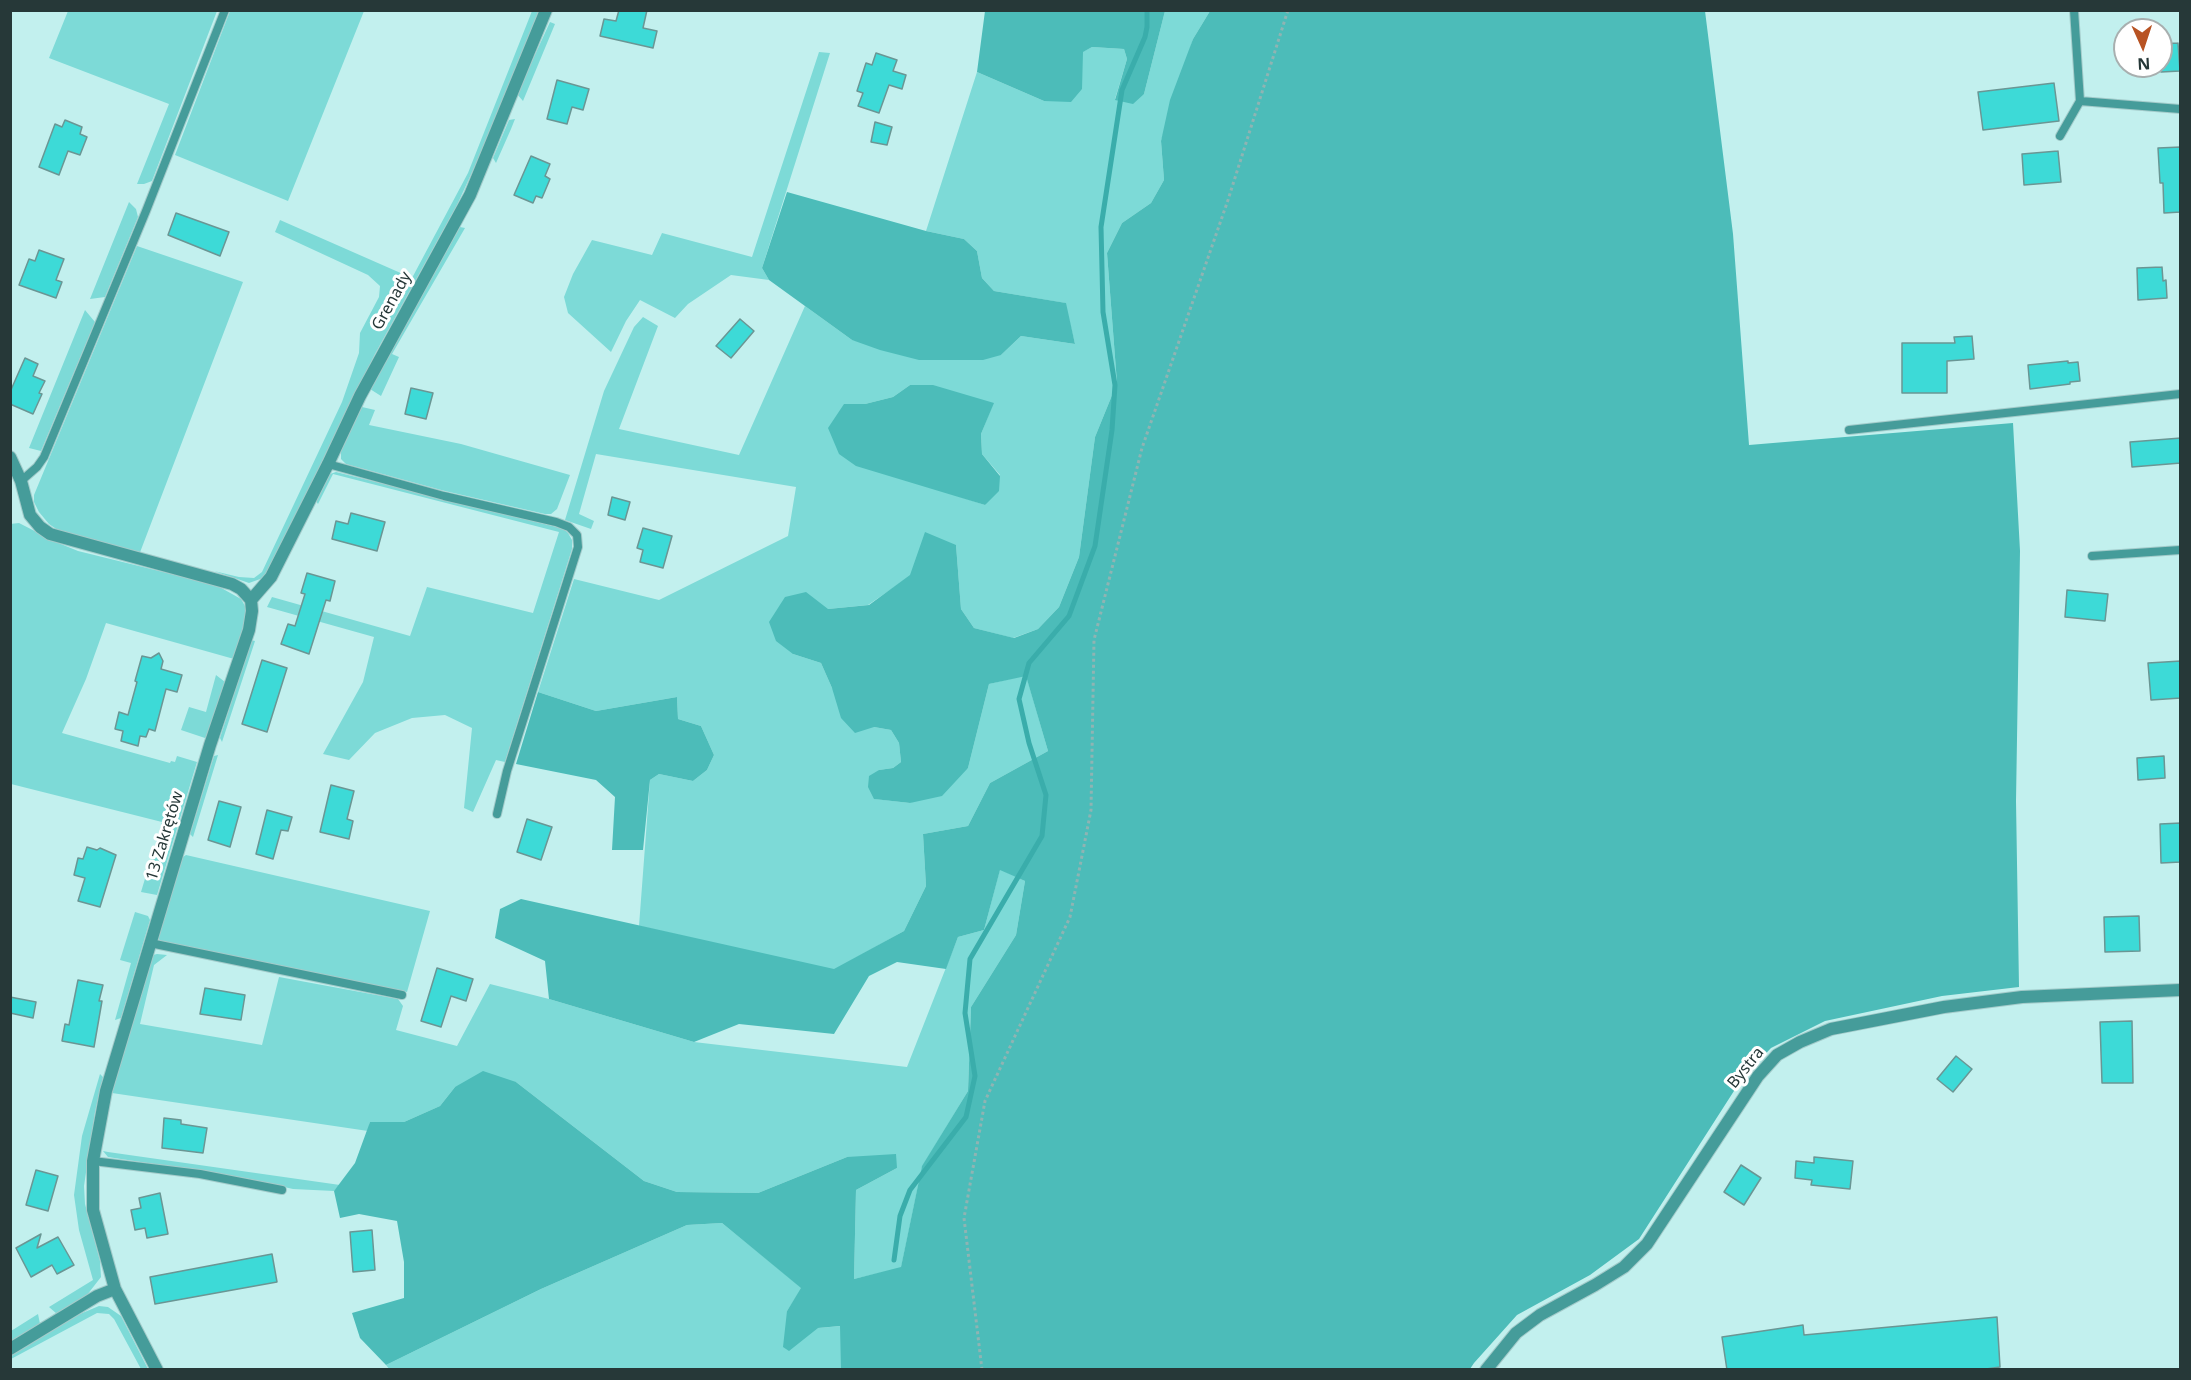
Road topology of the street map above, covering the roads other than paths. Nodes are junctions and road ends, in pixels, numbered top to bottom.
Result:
1 (225, 10) edge
2 (546, 10) edge
3 (2074, 10) edge
4 (2080, 101) junction
5 (2181, 109) edge
6 (2060, 136) dead end
7 (2181, 394) edge
8 (1849, 430) dead end
9 (10, 457) edge
10 (328, 464) junction
11 (21, 482) junction
12 (2181, 550) edge
13 (2092, 556) dead end
14 (251, 600) junction
15 (497, 814) dead end
16 (150, 943) junction
17 (2181, 990) edge
18 (402, 995) dead end
19 (93, 1161) junction
20 (282, 1190) dead end
21 (115, 1289) junction
22 (10, 1349) edge
23 (157, 1370) edge
24 (1486, 1370) edge

1 - 11 lane
2 - 10 street, Grenady
3 - 4 lane
4 - 5 lane
4 - 6 lane
7 - 8 lane
9 - 11 street
10 - 14 street, Grenady
10 - 15 lane
11 - 14 street
12 - 13 lane
14 - 16 street, 13 Zakrętów
16 - 18 lane
16 - 19 street, 13 Zakrętów
17 - 24 street, Bystra
19 - 20 lane
19 - 21 street, 13 Zakrętów
21 - 22 street
21 - 23 street, 13 Zakrętów

